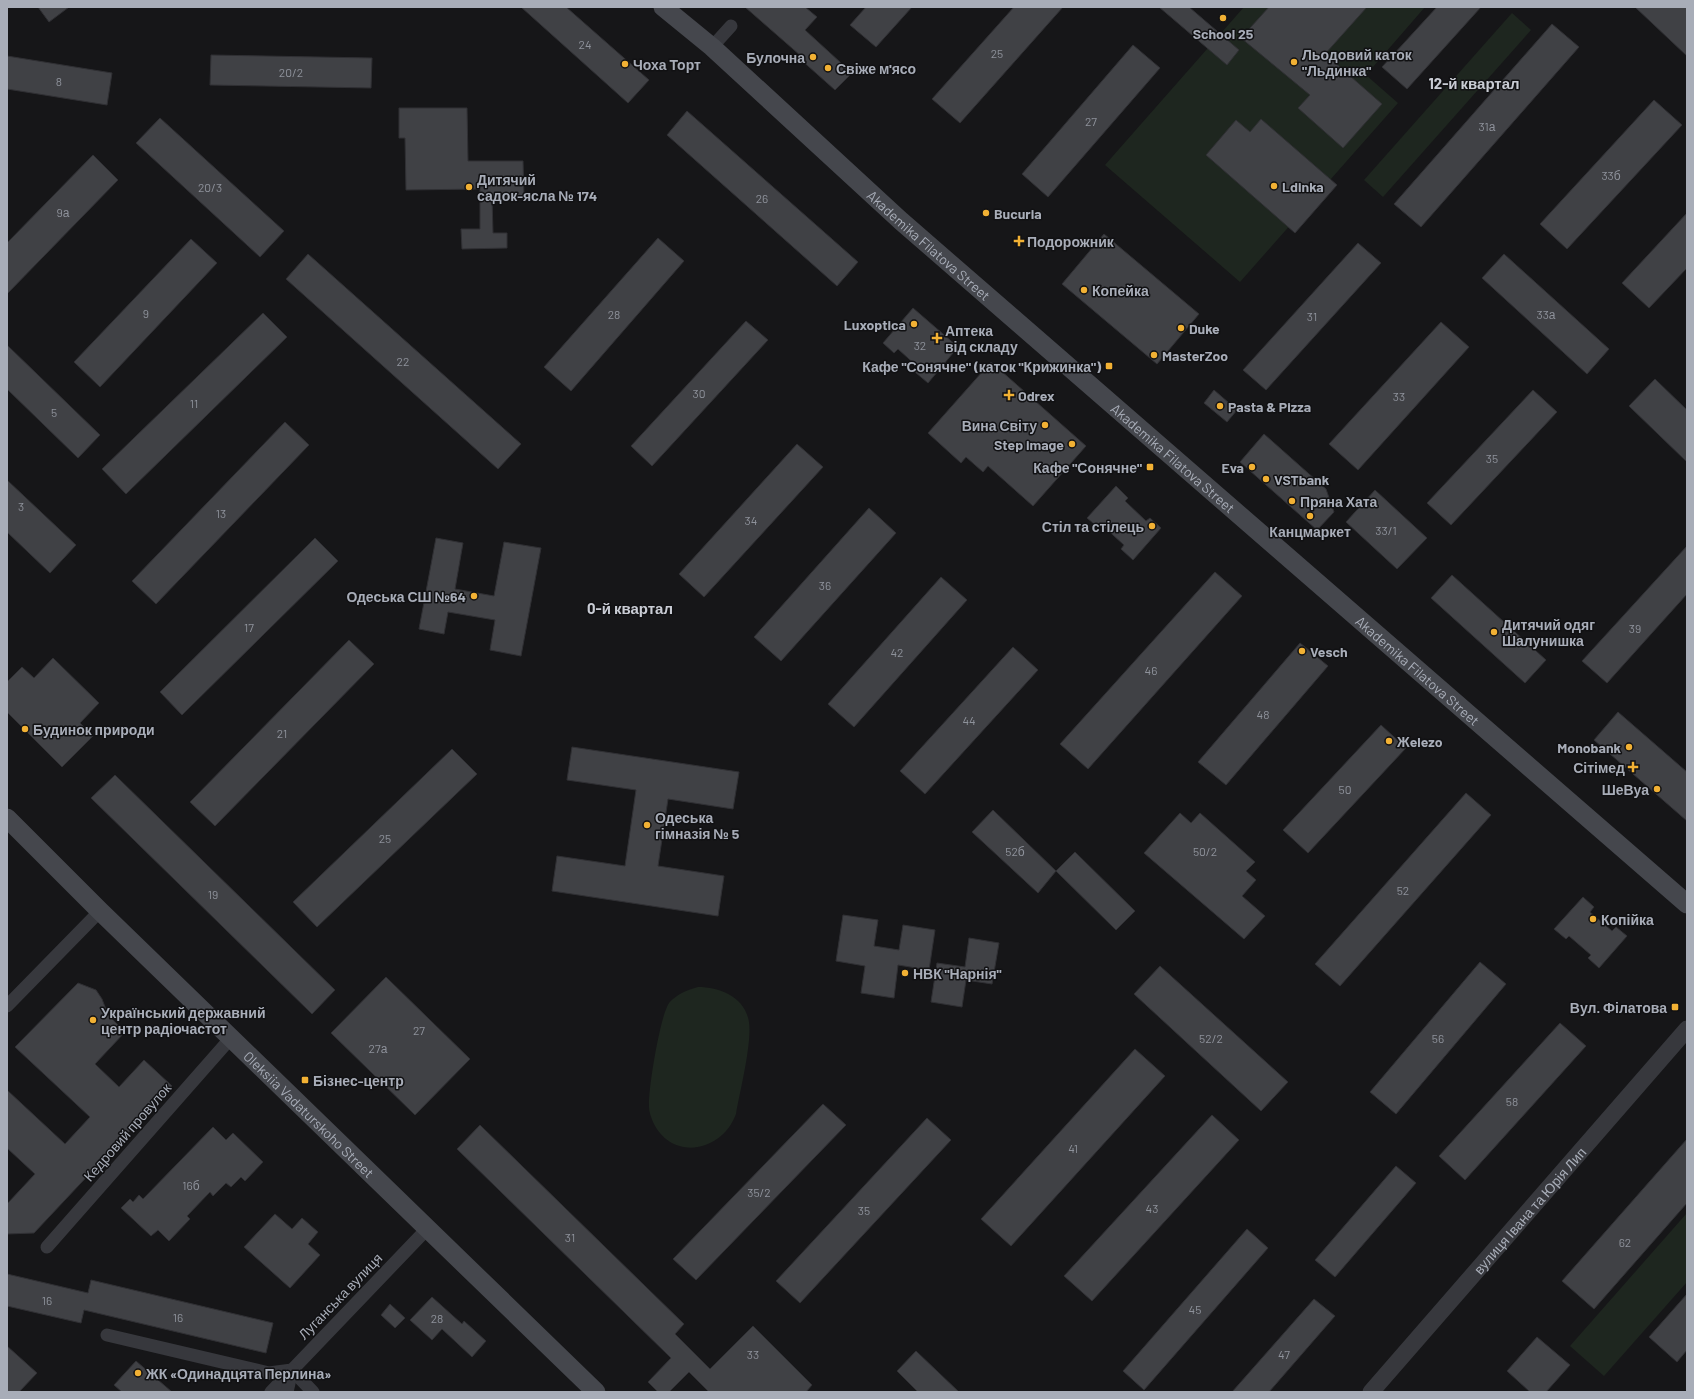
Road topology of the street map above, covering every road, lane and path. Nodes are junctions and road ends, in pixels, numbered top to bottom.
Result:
1 (663, 7) edge
2 (731, 26) dead end
3 (712, 47) junction
4 (7, 818) edge
5 (1687, 904) edge
6 (100, 912) junction
7 (7, 1006) edge
8 (1687, 1029) edge
9 (230, 1039) junction
10 (427, 1229) junction
11 (47, 1247) dead end
12 (107, 1335) dead end
13 (292, 1370) junction
14 (271, 1392) edge
15 (287, 1392) edge
16 (314, 1392) edge
17 (596, 1392) edge
18 (1371, 1392) edge

1 - 3 main road, Akademika Filatova Street
2 - 3 street
3 - 5 main road, Akademika Filatova Street
4 - 6 main road, Oleksiia Vadaturskoho Street
6 - 7 street
6 - 9 main road, Oleksiia Vadaturskoho Street
8 - 18 street, вулиця Івана та Юрія Лип
9 - 10 main road, Oleksiia Vadaturskoho Street
9 - 11 street, Кедровий провулок
10 - 13 street, Луганська вулиця
10 - 17 main road, Oleksiia Vadaturskoho Street
12 - 13 street
13 - 14 street, Луганська вулиця
13 - 15 street
13 - 16 street

